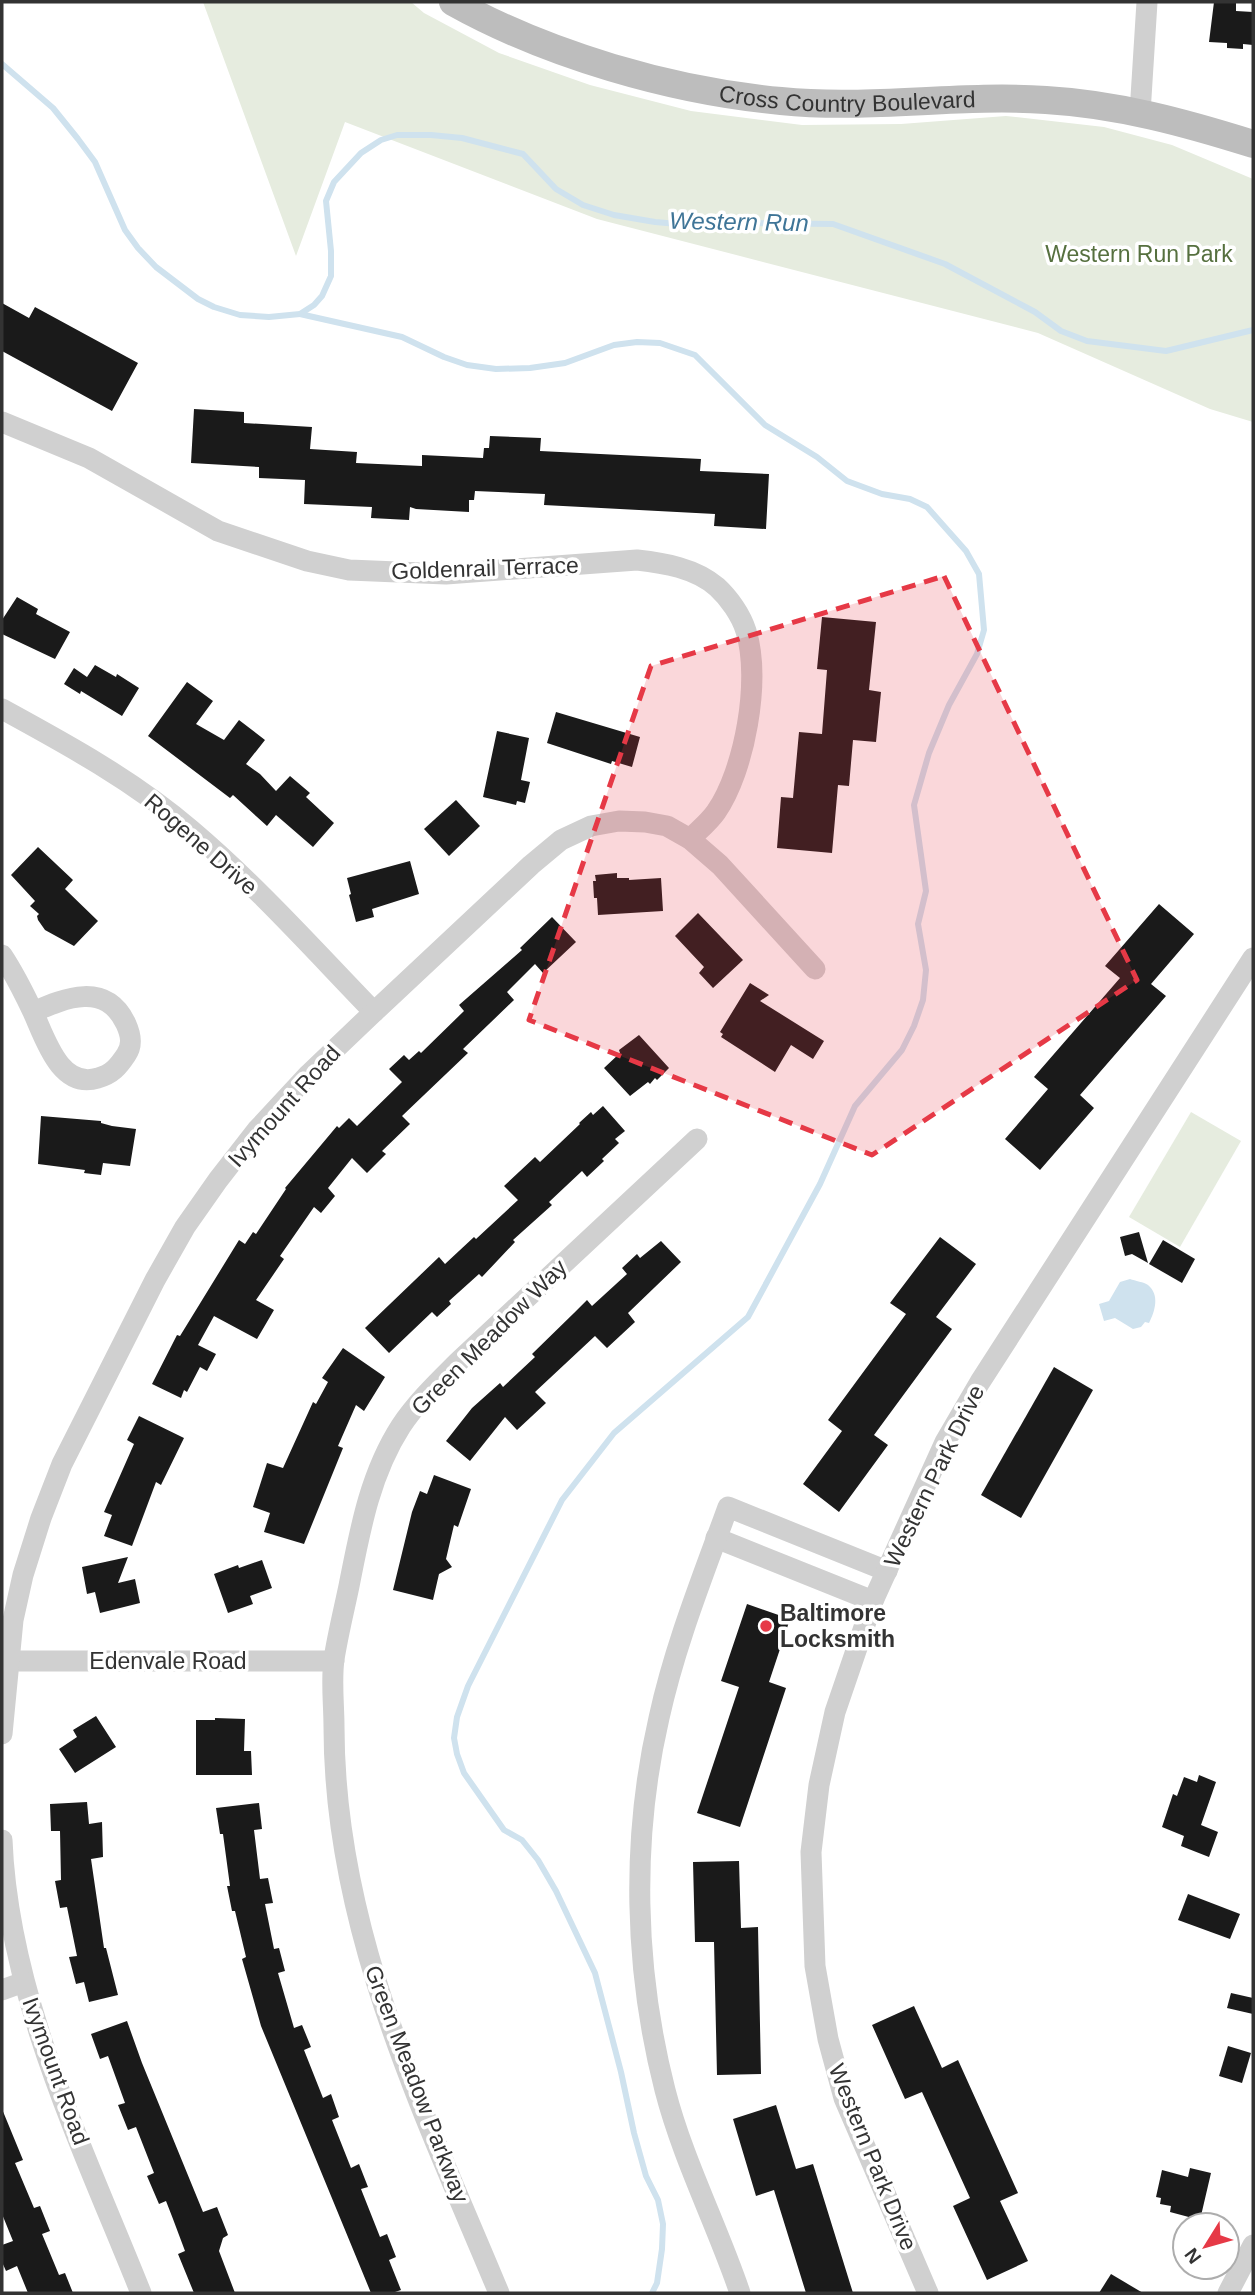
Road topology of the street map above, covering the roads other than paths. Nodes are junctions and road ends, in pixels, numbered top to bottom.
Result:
1 (453, 2) edge
2 (1147, 2) edge
3 (1140, 113) junction
4 (1253, 144) edge
5 (2, 422) edge
6 (2, 709) edge
7 (690, 839) junction
8 (2, 955) edge
9 (1253, 958) edge
10 (815, 969) dead end
11 (33, 1012) junction
12 (374, 1012) junction
13 (697, 1139) dead end
14 (716, 1538) junction
15 (887, 1571) junction
16 (873, 1601) junction
17 (5, 1661) edge
18 (334, 1661) junction
19 (2, 1734) edge
20 (2, 1840) edge
21 (24, 1982) junction
22 (2, 1990) edge
23 (1253, 2245) edge
24 (141, 2293) edge
25 (499, 2293) edge
26 (740, 2293) edge
27 (928, 2293) edge
28 (1228, 2293) edge

1 - 3 main road, Cross Country Boulevard
2 - 3 street
3 - 4 main road, Cross Country Boulevard
5 - 7 street, Goldenrail Terrace
6 - 12 street, Rogene Drive
7 - 10 street, Ivymount Road
7 - 12 street, Ivymount Road
8 - 11 street
9 - 15 street, Western Park Drive
11 - 11 street
12 - 17 street, Ivymount Road
13 - 18 street, Green Meadow Way
14 - 15 street
14 - 16 street
14 - 26 street
15 - 16 street, Western Park Drive
16 - 27 street, Western Park Drive
17 - 18 street, Edenvale Road
17 - 19 street, Ivymount Road
18 - 25 street, Green Meadow Parkway
20 - 21 street, Ivymount Road
21 - 22 street
21 - 24 street, Ivymount Road
23 - 28 street

